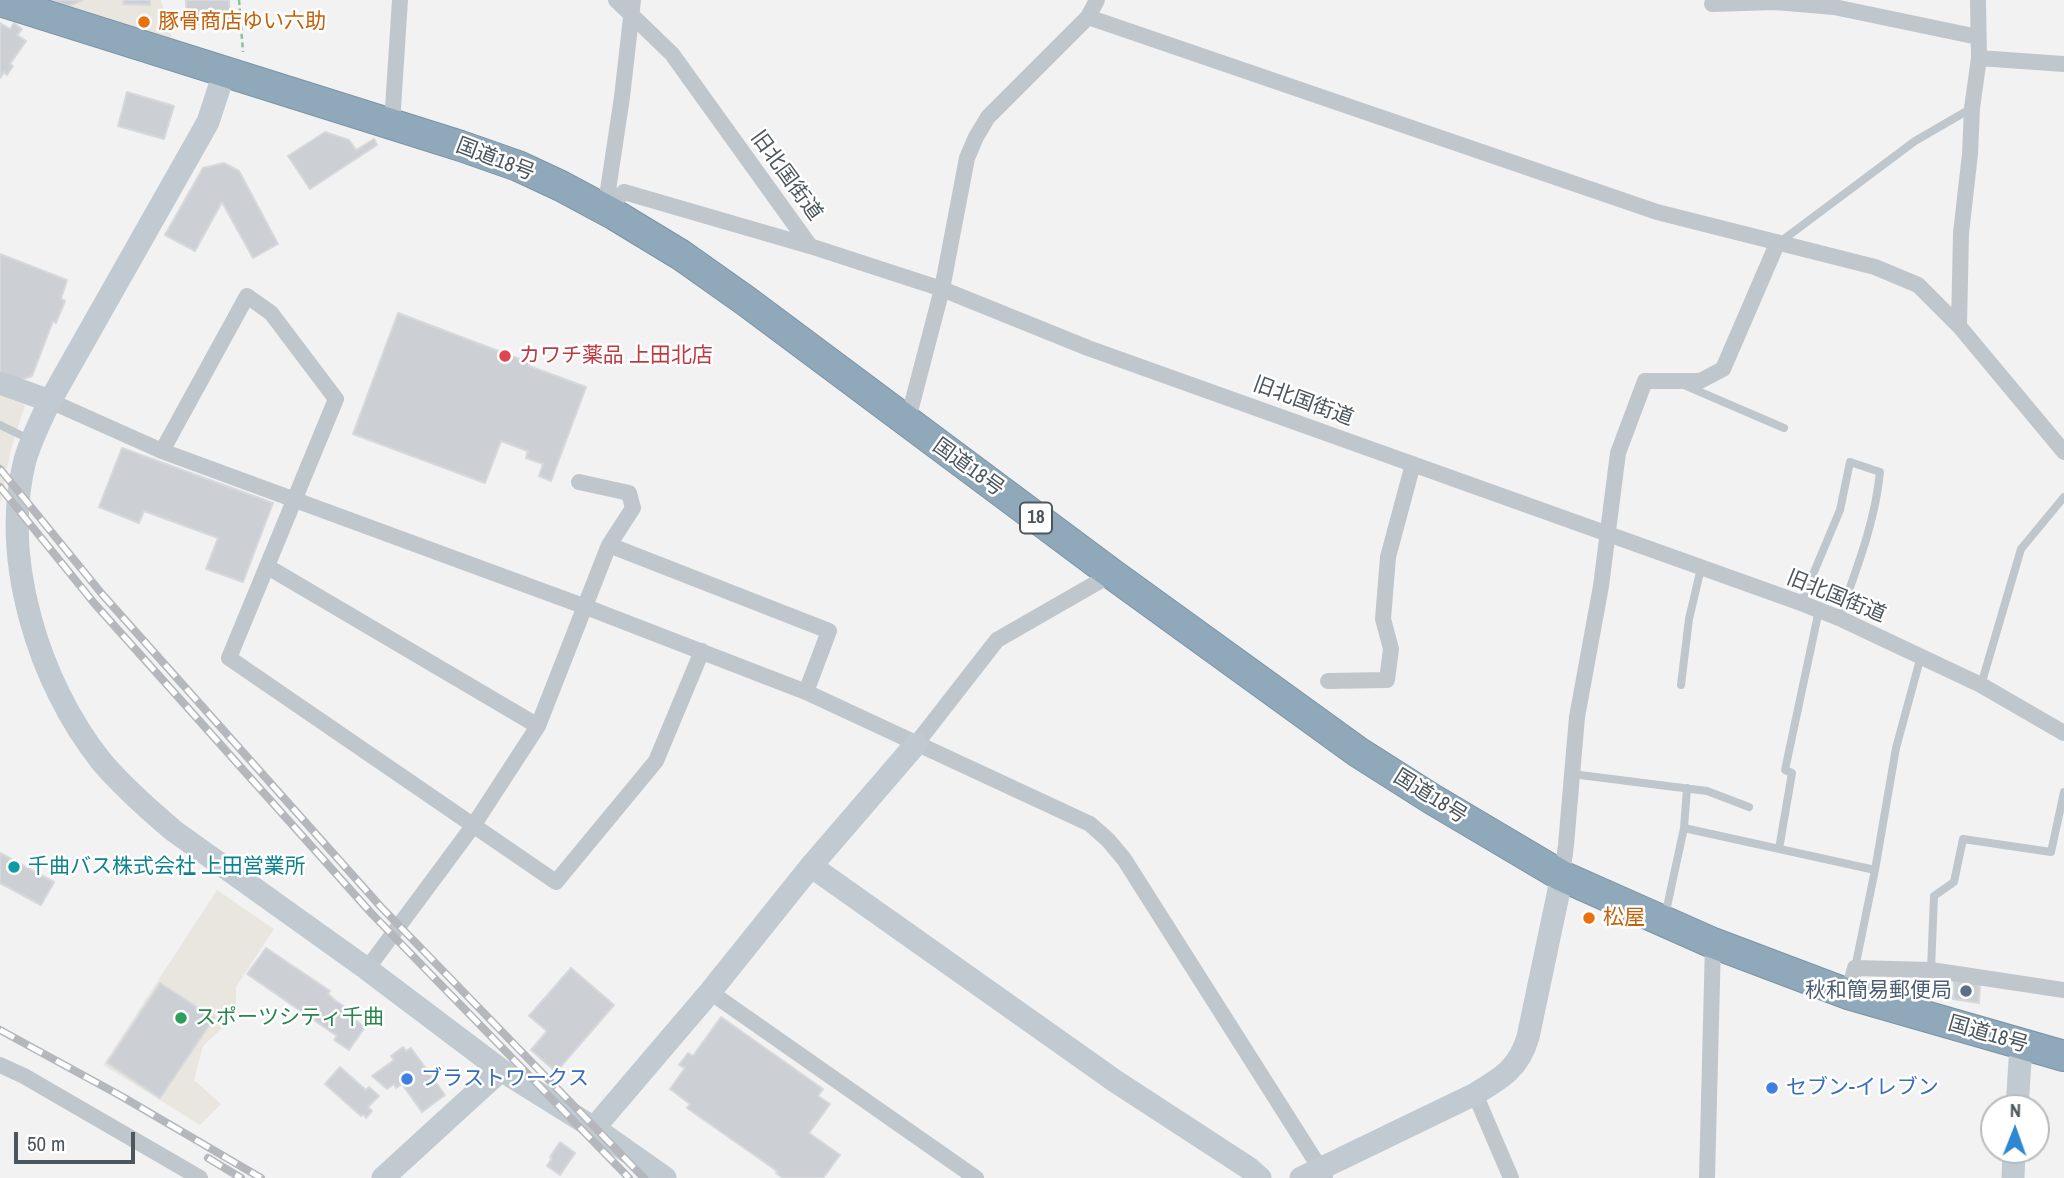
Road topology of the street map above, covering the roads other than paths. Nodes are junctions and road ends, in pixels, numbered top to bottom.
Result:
1 (400, 0) edge
2 (616, 0) edge
3 (1097, 0) edge
4 (1978, 0) edge
5 (0, 1) edge
6 (1712, 4) dead end
7 (632, 8) edge
8 (1088, 16) junction
9 (1978, 37) junction
10 (1979, 58) junction
11 (233, 63) junction
12 (2064, 64) edge
13 (1972, 108) junction
14 (392, 124) junction
15 (605, 210) junction
16 (1777, 244) junction
17 (810, 246) junction
18 (942, 289) junction
19 (1959, 326) junction
20 (1675, 381) junction
21 (0, 383) edge
22 (50, 401) junction
23 (907, 423) junction
24 (0, 425) edge
25 (1784, 428) dead end
26 (32, 441) junction
27 (162, 452) junction
28 (2064, 452) edge
29 (1413, 464) junction
30 (579, 482) dead end
31 (2064, 497) edge
32 (293, 501) junction
33 (1608, 535) junction
34 (609, 545) junction
35 (268, 567) junction
36 (1701, 568) junction
37 (1112, 574) junction
38 (1801, 603) junction
39 (586, 607) junction
40 (1819, 610) junction
41 (1839, 618) junction
42 (702, 651) junction
43 (1922, 656) junction
44 (1328, 681) dead end
45 (1681, 685) dead end
46 (1981, 685) junction
47 (806, 692) junction
48 (538, 726) junction
49 (2064, 733) edge
50 (916, 744) junction
51 (1572, 774) junction
52 (1687, 788) junction
53 (2064, 792) edge
54 (1749, 807) dead end
55 (473, 826) junction
56 (1684, 828) junction
57 (1779, 849) junction
58 (811, 866) junction
59 (1875, 870) junction
60 (1562, 876) junction
61 (1664, 921) junction
62 (1713, 943) junction
63 (367, 969) junction
64 (1931, 970) junction
65 (1852, 981) junction
66 (2064, 990) edge
67 (710, 992) junction
68 (2021, 1045) junction
69 (2064, 1056) edge
70 (0, 1065) edge
71 (501, 1070) junction
72 (1475, 1094) junction
73 (2018, 1094) edge
74 (594, 1128) junction
75 (1315, 1174) edge
76 (200, 1178) edge
77 (383, 1178) edge
78 (665, 1178) edge
79 (976, 1178) edge
80 (1260, 1178) edge
81 (1511, 1178) edge
82 (1707, 1178) edge

1 - 14 street
2 - 7 street, 旧北国街道
3 - 8 street
4 - 9 street
5 - 11 highway, 国道18号 / 18
6 - 9 street
7 - 15 street
7 - 17 street, 旧北国街道
8 - 16 street
8 - 18 street
9 - 10 street
10 - 12 street
10 - 13 street
11 - 14 highway, 国道18号 / 18
11 - 22 street
13 - 16 lane
13 - 19 street
14 - 15 highway, 国道18号 / 18
15 - 17 street
15 - 23 highway, 国道18号 / 18
16 - 19 street
16 - 20 street
17 - 18 street, 旧北国街道
18 - 23 street
18 - 29 street, 旧北国街道
19 - 28 street
20 - 25 lane
20 - 33 street
21 - 22 street
22 - 26 street
22 - 27 street
23 - 37 highway, 国道18号 / 18
24 - 26 lane
26 - 63 street
27 - 32 street
27 - 32 street
29 - 33 street, 旧北国街道
29 - 44 street
30 - 34 street
31 - 46 lane
32 - 35 street
32 - 39 street
33 - 36 street, 旧北国街道
33 - 51 street
34 - 39 street
34 - 47 street
35 - 48 street
35 - 55 street
36 - 38 street, 旧北国街道
36 - 45 lane
37 - 50 street
37 - 60 highway, 国道18号 / 18
38 - 40 street, 旧北国街道
38 - 41 lane
39 - 42 street
39 - 48 street
40 - 41 street, 旧北国街道
40 - 57 lane
41 - 43 street, 旧北国街道
42 - 47 street
42 - 55 street
43 - 46 street, 旧北国街道
43 - 59 lane
46 - 49 street, 旧北国街道
47 - 50 street
48 - 55 street
50 - 58 street
50 - 75 street
51 - 52 lane
51 - 60 street
52 - 54 lane
52 - 56 lane
53 - 64 lane
55 - 63 street
56 - 57 lane
56 - 61 lane
57 - 59 lane
58 - 67 street
58 - 80 street
59 - 65 lane
60 - 61 highway, 国道18号 / 18
60 - 72 street
61 - 62 highway, 国道18号 / 18
62 - 65 highway, 国道18号 / 18
62 - 82 street
63 - 71 street
64 - 65 street
64 - 66 street
65 - 68 highway, 国道18号 / 18
67 - 74 street
67 - 79 street
68 - 69 highway, 国道18号 / 18
68 - 73 street
70 - 76 street
71 - 74 street
71 - 77 street
72 - 75 street
72 - 81 street
74 - 78 street

